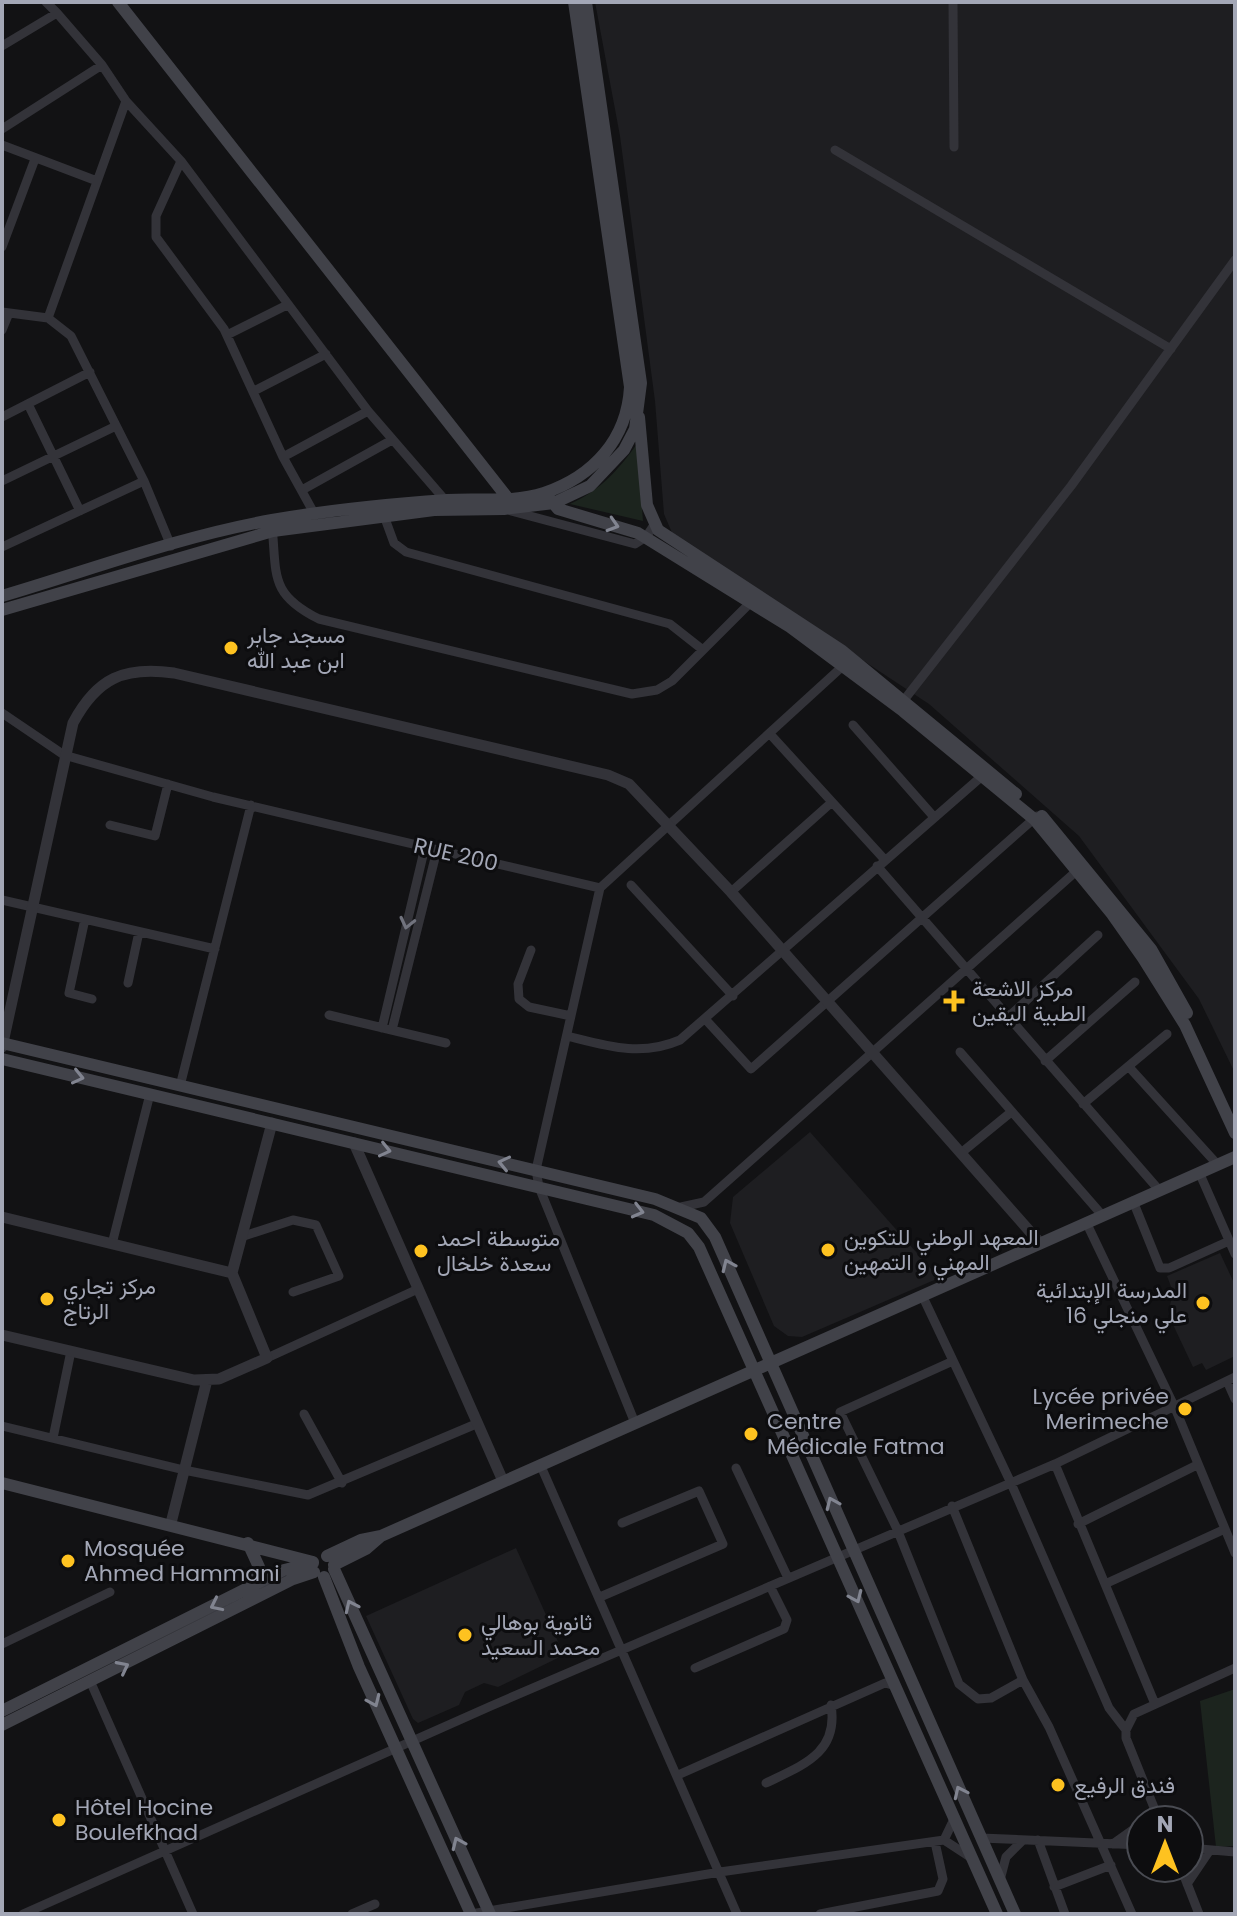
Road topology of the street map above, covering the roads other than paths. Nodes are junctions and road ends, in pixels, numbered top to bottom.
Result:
1 (46, 2) edge
2 (118, 2) edge
3 (574, 2) edge
4 (586, 2) edge
5 (953, 2) edge
6 (57, 13) junction
7 (2, 46) edge
8 (102, 65) junction
9 (126, 101) junction
10 (2, 129) edge
11 (2, 145) edge
12 (954, 147) dead end
13 (835, 150) dead end
14 (35, 159) junction
15 (181, 161) junction
16 (97, 181) junction
17 (2, 247) edge
18 (1235, 260) edge
19 (287, 305) junction
20 (5, 313) edge
21 (48, 318) junction
22 (2, 330) edge
23 (227, 335) junction
24 (1171, 349) junction
25 (326, 354) junction
26 (90, 372) junction
27 (254, 391) junction
28 (28, 404) junction
29 (368, 411) junction
30 (638, 414) junction
31 (2, 417) edge
32 (116, 426) junction
33 (392, 440) junction
34 (53, 456) junction
35 (283, 457) junction
36 (2, 481) edge
37 (144, 481) junction
38 (302, 490) junction
39 (545, 492) junction
40 (445, 500) junction
41 (554, 503) junction
42 (510, 505) junction
43 (80, 511) junction
44 (383, 513) junction
45 (315, 515) junction
46 (272, 525) junction
47 (654, 525) junction
48 (646, 537) junction
49 (171, 546) junction
50 (2, 547) edge
51 (2, 596) edge
52 (750, 603) junction
53 (2, 610) edge
54 (703, 650) junction
55 (844, 665) junction
56 (904, 700) junction
57 (2, 713) edge
58 (853, 725) dead end
59 (770, 734) junction
60 (64, 755) junction
61 (981, 777) junction
62 (168, 784) junction
63 (832, 802) junction
64 (251, 805) junction
65 (1037, 816) junction
66 (934, 817) junction
67 (110, 825) dead end
68 (670, 826) junction
69 (425, 847) junction
70 (437, 850) junction
71 (881, 863) junction
72 (1081, 868) junction
73 (631, 885) dead end
74 (600, 888) junction
75 (731, 892) junction
76 (2, 900) edge
77 (32, 906) junction
78 (922, 918) junction
79 (85, 919) junction
80 (139, 932) junction
81 (1098, 935) dead end
82 (215, 949) junction
83 (531, 950) dead end
84 (783, 952) junction
85 (966, 970) junction
86 (1135, 982) dead end
87 (128, 983) dead end
88 (733, 996) junction
89 (92, 999) dead end
90 (828, 1002) junction
91 (329, 1015) dead end
92 (571, 1016) junction
93 (1007, 1018) junction
94 (706, 1020) junction
95 (387, 1029) junction
96 (1167, 1034) dead end
97 (567, 1036) junction
98 (446, 1043) dead end
99 (2, 1045) edge
100 (873, 1052) junction
101 (960, 1052) dead end
102 (2, 1059) edge
103 (1045, 1061) junction
104 (1129, 1067) junction
105 (180, 1086) junction
106 (150, 1094) junction
107 (1083, 1104) junction
108 (1010, 1113) junction
109 (1235, 1113) edge
110 (272, 1123) junction
111 (1235, 1133) edge
112 (354, 1143) junction
113 (961, 1153) junction
114 (1235, 1157) edge
115 (1217, 1164) junction
116 (536, 1170) junction
117 (1199, 1172) junction
118 (539, 1187) junction
119 (1159, 1190) junction
120 (1133, 1201) junction
121 (704, 1202) junction
122 (681, 1207) junction
123 (1102, 1215) junction
124 (2, 1217) edge
125 (1086, 1222) junction
126 (706, 1225) junction
127 (241, 1237) junction
128 (1229, 1241) junction
129 (1040, 1243) junction
130 (112, 1244) junction
131 (1235, 1254) edge
132 (232, 1273) junction
133 (418, 1289) junction
134 (293, 1292) dead end
135 (922, 1295) junction
136 (2, 1335) edge
137 (71, 1351) junction
138 (267, 1358) junction
139 (953, 1361) junction
140 (771, 1362) junction
141 (755, 1370) junction
142 (1231, 1379) edge
143 (207, 1380) junction
144 (1235, 1399) edge
145 (1175, 1408) junction
146 (304, 1414) dead end
147 (635, 1423) junction
148 (476, 1424) junction
149 (2, 1426) edge
150 (53, 1438) junction
151 (540, 1464) junction
152 (1055, 1464) junction
153 (1197, 1465) junction
154 (736, 1468) dead end
155 (184, 1470) junction
156 (503, 1481) junction
157 (1010, 1481) junction
158 (2, 1483) edge
159 (342, 1483) junction
160 (952, 1506) junction
161 (171, 1523) junction
162 (622, 1523) dead end
163 (1078, 1524) junction
164 (897, 1529) junction
165 (1225, 1529) junction
166 (248, 1543) junction
167 (853, 1550) junction
168 (1235, 1553) edge
169 (837, 1556) junction
170 (323, 1566) junction
171 (788, 1578) junction
172 (1105, 1584) junction
173 (254, 1586) junction
174 (770, 1586) junction
175 (110, 1592) dead end
176 (600, 1597) junction
177 (2, 1644) edge
178 (623, 1649) junction
179 (695, 1668) dead end
180 (1235, 1668) edge
181 (890, 1679) junction
182 (1023, 1680) junction
183 (91, 1683) junction
184 (1155, 1704) junction
185 (831, 1705) junction
186 (2, 1711) edge
187 (2, 1725) edge
188 (1126, 1730) junction
189 (412, 1741) junction
190 (395, 1749) junction
191 (678, 1775) junction
192 (766, 1783) dead end
193 (1152, 1804) edge
194 (955, 1817) junction
195 (1125, 1835) edge
196 (981, 1838) junction
197 (1023, 1840) junction
198 (1038, 1840) junction
199 (939, 1841) junction
200 (1101, 1842) junction
201 (1113, 1844) junction
202 (1125, 1844) edge
203 (1205, 1850) edge
204 (1210, 1850) junction
205 (166, 1851) junction
206 (1235, 1852) edge
207 (970, 1857) junction
208 (1205, 1857) edge
209 (1111, 1865) junction
210 (720, 1872) junction
211 (1000, 1880) junction
212 (1187, 1884) edge
213 (1054, 1887) junction
214 (375, 1904) dead end
215 (489, 1912) edge
216 (23, 1914) edge
217 (193, 1914) edge
218 (352, 1914) edge
219 (471, 1914) edge
220 (737, 1914) edge
221 (820, 1914) edge
222 (997, 1914) edge
223 (1015, 1914) edge
224 (1065, 1914) edge
225 (1132, 1914) edge
226 (1199, 1914) edge

1 - 6 street
2 - 42 main road
3 - 39 main road
4 - 30 main road
5 - 12 street
6 - 7 street
6 - 8 street
8 - 9 street
8 - 10 street
9 - 15 street
9 - 16 street
11 - 14 street
13 - 24 street
14 - 16 street
14 - 17 street
15 - 19 street
15 - 23 street
16 - 21 street
18 - 24 street
19 - 23 street
19 - 25 street
20 - 21 street
20 - 22 street
21 - 26 street
23 - 27 street
24 - 56 street
25 - 27 street
25 - 29 street
26 - 28 street
26 - 32 street
27 - 35 street
28 - 31 street
28 - 34 street
29 - 33 street
29 - 35 street
30 - 41 main road
30 - 47 main road
32 - 34 street
32 - 37 street
33 - 38 street
33 - 40 street
34 - 36 street
34 - 43 street
35 - 38 street
37 - 43 street
37 - 49 street
38 - 45 street
39 - 41 main road
39 - 42 main road
40 - 42 main road
40 - 44 main road
41 - 42 main road
41 -> 48 main road
42 - 44 main road
42 - 48 street
43 - 50 street
44 - 45 main road
44 - 46 main road
44 - 54 street
45 - 46 main road
46 - 49 main road
46 - 53 main road
46 - 54 street
47 - 48 street
47 - 56 main road
48 - 52 main road
49 - 51 main road
52 - 54 street
52 - 55 main road
55 - 59 street
55 - 61 main road
56 - 65 main road
57 - 60 street, RUE 200
58 - 66 street
59 - 63 street
59 - 68 street
60 - 62 street, RUE 200
60 - 68 street
60 - 77 street
61 - 65 main road
61 - 66 street
62 - 64 street, RUE 200
62 - 67 street
63 - 71 street
63 - 75 street
64 - 69 street, RUE 200
64 - 82 street
65 - 72 main road
65 - 78 street
66 - 71 street
68 - 74 street
68 - 75 street
69 - 70 street, RUE 200
69 -> 95 street
70 - 74 street, RUE 200
70 - 95 street
71 - 78 street
71 - 84 street
72 - 85 street
72 - 109 main road
72 - 111 main road
73 - 88 street
74 - 92 street
75 - 84 street
76 - 77 street
77 - 79 street
77 - 99 street
78 - 85 street
78 - 90 street
79 - 80 street
79 - 89 street
80 - 82 street
80 - 87 street
81 - 93 street
82 - 105 street
83 - 92 street
84 - 88 street
84 - 90 street
85 - 93 street
85 - 100 street
86 - 103 street
88 - 94 street
90 - 94 street
90 - 100 street
91 - 95 street
92 - 97 street
93 - 103 street
94 - 97 street
95 - 98 street
96 - 104 street
97 - 116 street
99 - 105 main road
100 - 113 street
100 - 121 street
101 - 108 street
102 -> 106 main road
103 - 107 street
104 - 107 street
104 - 115 street
116 -> 105 main road
106 - 110 main road
106 - 130 street
107 - 119 street
108 - 113 street
108 - 123 street
110 - 112 main road
110 - 127 street
112 -> 118 main road
112 - 133 street
113 - 129 street
114 - 115 main road
115 - 117 main road
116 - 118 street
116 - 122 main road
117 - 119 main road
117 - 128 street
118 -> 141 main road
118 - 147 street
119 - 120 main road
120 - 123 main road
120 - 128 street
121 - 122 street
121 - 126 street
122 - 126 main road
123 - 125 main road
124 - 130 street
125 - 129 main road
125 - 145 street
140 -> 126 main road
127 - 132 street
127 - 134 street
128 - 131 street
129 - 135 main road
130 - 132 street
132 - 138 street
133 - 138 street
133 - 148 street
135 - 139 street
135 - 140 main road
136 - 137 street
137 - 143 street
137 - 150 street
138 - 143 street
139 - 157 street
139 - 164 street
140 - 141 main road
167 -> 140 main road
141 - 147 main road
141 - 169 main road
142 - 144 street
142 - 145 street
143 - 155 street
145 - 152 street
145 - 153 street
146 - 159 street
147 - 151 main road
148 - 156 street
148 - 159 street
149 - 150 street
150 - 155 street
151 - 156 main road
151 - 176 street
152 - 157 street
152 - 163 street
153 - 163 street
153 - 165 street
154 - 171 street
155 - 159 street
155 - 161 street
156 - 170 main road
157 - 160 street
157 - 188 street
158 - 161 main road
160 - 164 street
160 - 182 street
161 - 166 main road
162 - 176 street
163 - 172 street
164 - 167 street
164 - 182 street
165 - 168 street
165 - 172 street
166 - 170 main road
166 - 173 main road
167 - 169 street
196 -> 167 main road
169 - 171 street
169 -> 181 main road
170 - 173 main road
183 -> 170 main road
189 -> 170 main road
170 -> 190 main road
171 - 174 street
172 - 184 street
173 -> 186 main road
174 - 178 street
174 - 179 street
175 - 177 street
176 - 178 street
178 - 189 street
178 - 191 street
180 - 184 street
181 - 185 street
181 - 194 main road
182 - 200 street
183 - 187 main road
183 - 205 street
184 - 188 street
185 - 191 street
185 - 192 street
188 - 193 street
189 - 190 street
215 -> 189 main road
190 - 205 street
190 - 219 main road
191 - 210 street
194 - 199 street
194 - 207 main road
195 - 201 street
196 - 197 street
196 - 211 main road
197 - 198 street
197 - 211 street
198 - 200 street
198 - 213 street
199 - 207 street
199 - 210 street
199 - 221 street
200 - 201 street
200 - 209 street
201 - 202 street
203 - 204 street
204 - 206 street
204 - 208 street
205 - 216 street
205 - 217 street
207 - 222 main road
209 - 213 street
209 - 225 street
210 - 215 street
210 - 220 street
211 - 223 main road
212 - 226 street
213 - 224 street
214 - 218 street
215 - 219 street

